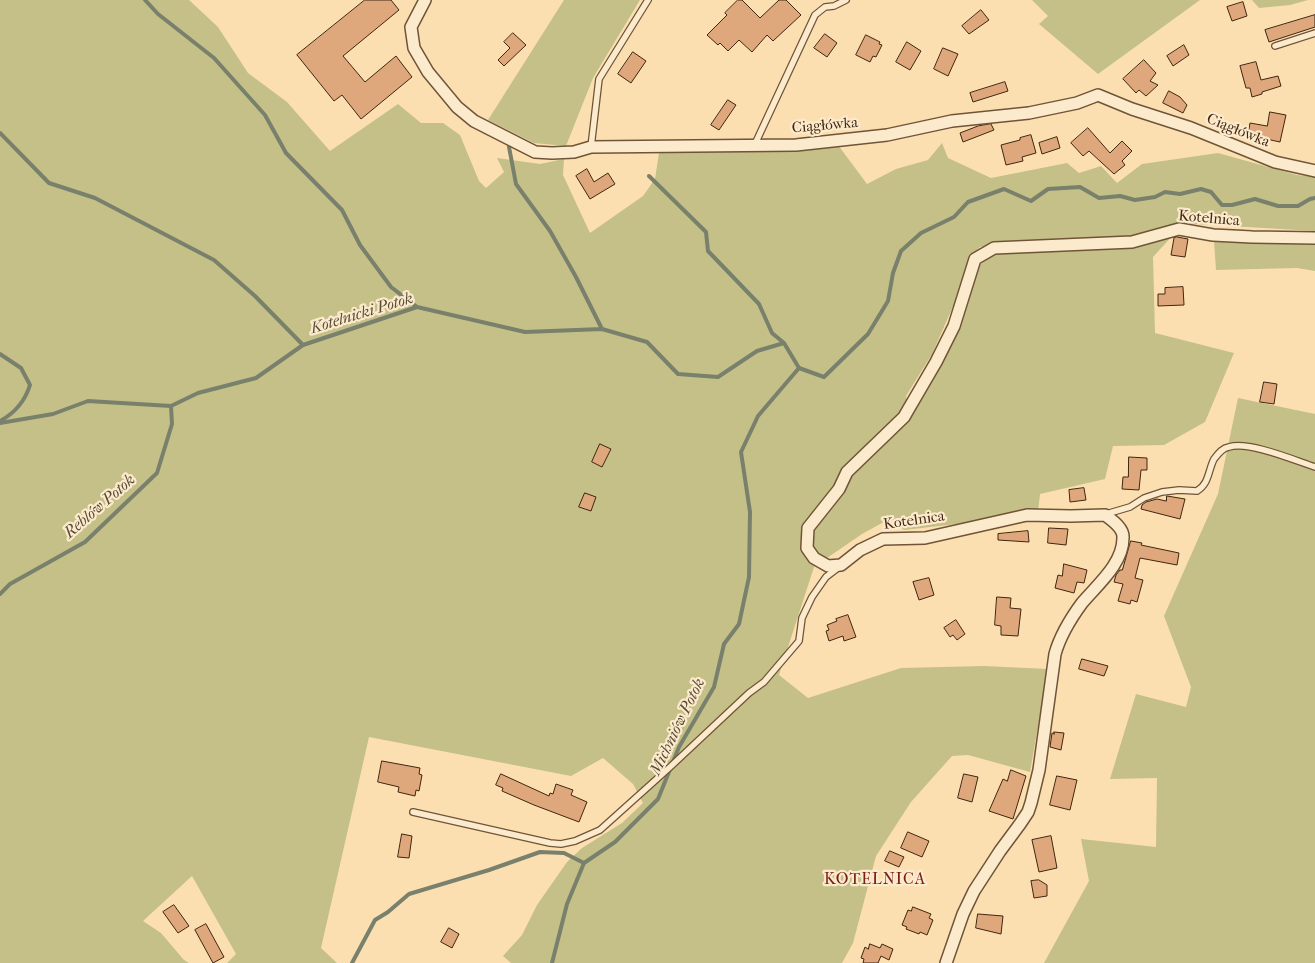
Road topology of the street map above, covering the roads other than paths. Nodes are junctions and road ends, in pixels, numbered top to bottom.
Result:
1 (425, 0) edge
2 (648, 0) edge
3 (846, 0) edge
4 (1315, 32) edge
5 (1275, 46) dead end
6 (755, 144) junction
7 (592, 148) junction
8 (1315, 171) edge
9 (1315, 238) edge
10 (1315, 466) edge
11 (1105, 515) junction
12 (841, 565) junction
13 (413, 812) dead end
14 (946, 963) edge

1 - 7 street, Ciągłówka
2 - 7 lane
3 - 6 lane
4 - 5 lane
6 - 7 street, Ciągłówka
6 - 8 street, Ciągłówka
9 - 12 street, Kotelnica
10 - 11 lane
11 - 12 street, Kotelnica
11 - 14 street
12 - 13 lane

